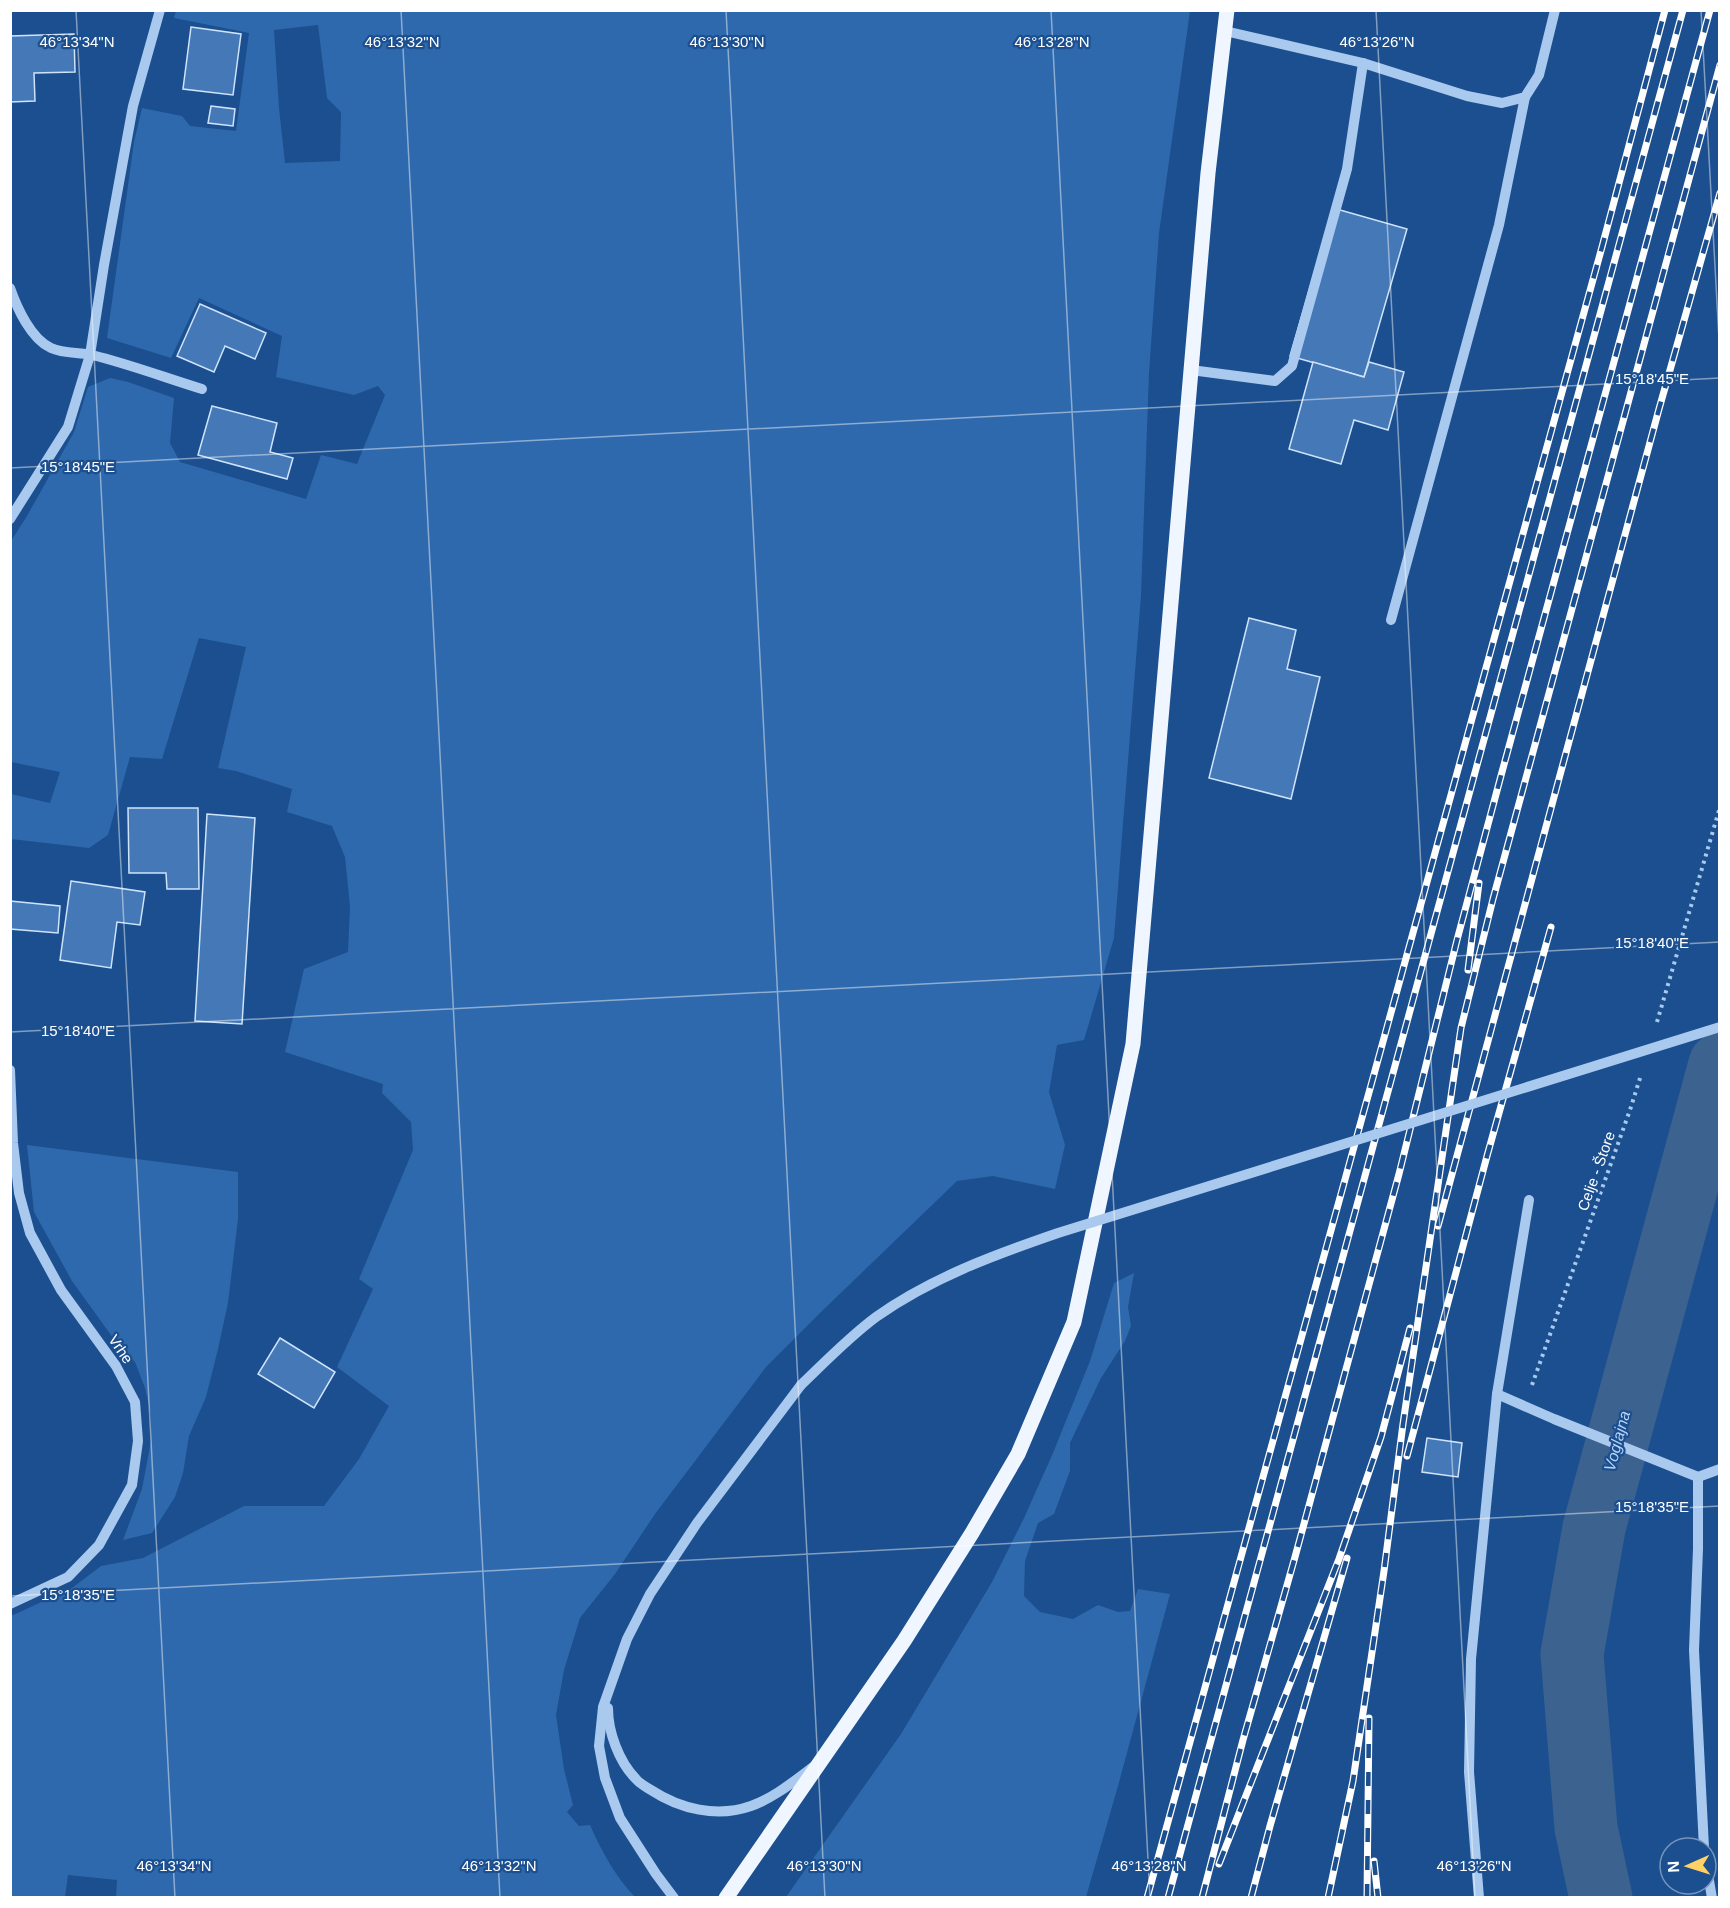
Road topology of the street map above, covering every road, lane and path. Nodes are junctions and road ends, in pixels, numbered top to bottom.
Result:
1 (160, 10) edge
2 (1227, 10) edge
3 (1555, 10) edge
4 (1225, 31) junction
5 (1363, 63) junction
6 (1525, 97) junction
7 (10, 288) edge
8 (90, 355) junction
9 (1191, 370) junction
10 (202, 389) dead end
11 (10, 519) edge
12 (1391, 620) dead end
13 (1719, 807) edge
14 (1719, 1027) edge
15 (1655, 1030) dead end
16 (1644, 1064) dead end
17 (10, 1070) edge
18 (1529, 1200) dead end
19 (1530, 1391) dead end
20 (1497, 1394) junction
21 (1719, 1469) edge
22 (1698, 1477) junction
23 (10, 1604) edge
24 (608, 1693) junction
25 (823, 1759) junction
26 (1703, 1836) edge
27 (674, 1898) edge
28 (726, 1898) edge
29 (1479, 1898) edge

1 - 8 street
2 - 4 main road
3 - 6 street
4 - 5 street
4 - 9 main road
5 - 6 street
5 - 9 street
6 - 12 street
7 - 8 street
8 - 10 street
8 - 11 street
9 - 25 main road
13 - 15 path
14 - 24 street, bridge
16 - 19 path, Celje - Štore
17 - 23 street, Vrhe
18 - 20 street
20 - 22 street
20 - 29 street
21 - 22 street
22 - 26 street
24 - 25 street
24 - 27 street
25 - 28 main road

